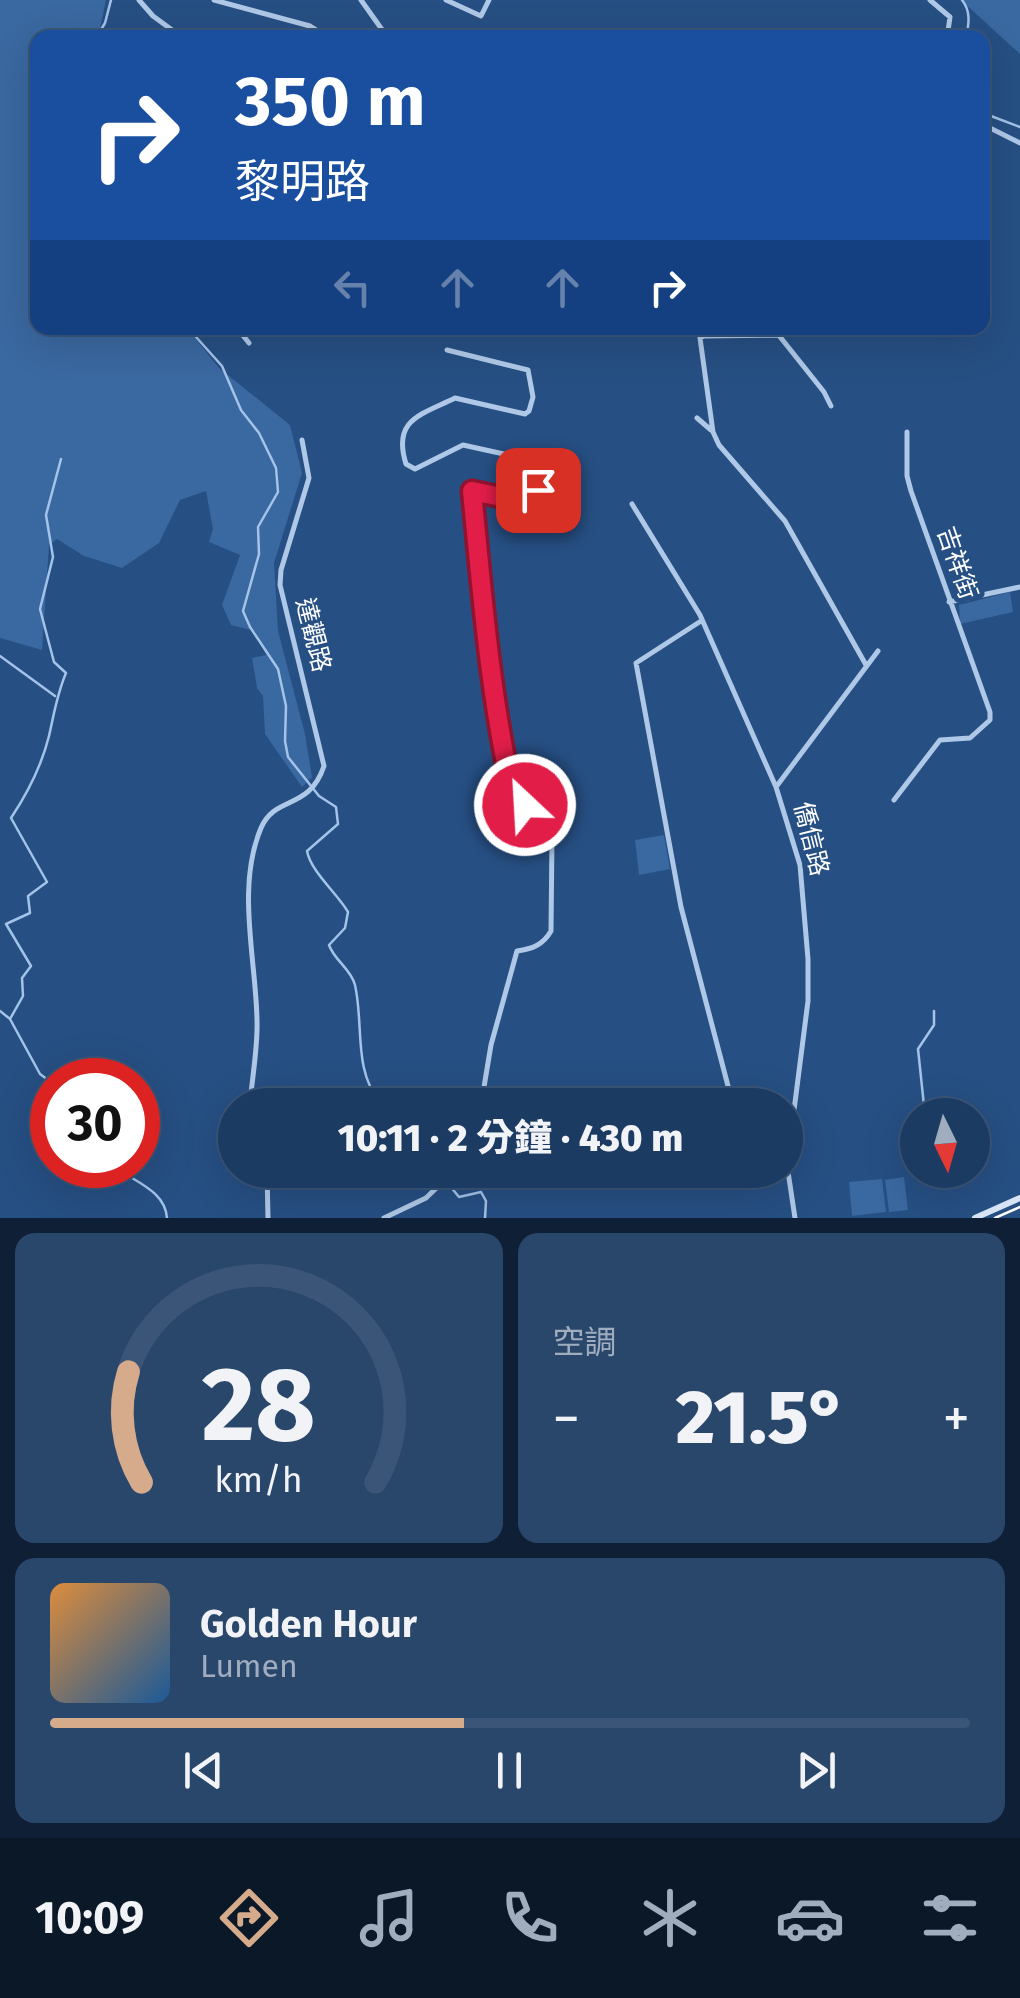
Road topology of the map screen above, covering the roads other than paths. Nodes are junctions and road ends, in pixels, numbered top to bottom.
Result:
1 (139, 0) edge
2 (214, 0) edge
3 (361, 0) edge
4 (446, 0) edge
5 (489, 0) edge
6 (930, 0) edge
7 (171, 30) edge
8 (316, 30) edge
9 (382, 30) edge
10 (948, 30) edge
11 (990, 128) edge
12 (1020, 143) edge
13 (243, 335) edge
14 (779, 336) joint
15 (249, 343) dead end
16 (447, 350) dead end
17 (831, 406) dead end
18 (697, 418) dead end
19 (713, 432) junction
20 (907, 432) dead end
21 (302, 440) dead end
22 (632, 504) dead end
23 (1020, 587) edge
24 (949, 602) junction
25 (701, 621) junction
26 (878, 651) dead end
27 (866, 664) junction
28 (776, 788) junction
29 (894, 800) dead end
30 (536, 815) junction
31 (547, 828) junction
32 (252, 1088) edge
33 (484, 1088) edge
34 (729, 1088) edge
35 (797, 1088) edge
36 (269, 1188) edge
37 (437, 1188) edge
38 (790, 1188) edge
39 (1020, 1198) edge
40 (268, 1218) edge
41 (384, 1218) edge
42 (795, 1218) edge
43 (975, 1218) edge

1 - 7 street
2 - 8 street
3 - 9 street
4 - 5 street
6 - 10 street
11 - 12 street
13 - 15 street
14 - 17 street
14 - 19 street
16 - 30 street
18 - 19 street
19 - 27 street
20 - 24 street, 吉祥街
21 - 32 street, 達觀路
22 - 25 street, 僑信路
23 - 24 street
24 - 29 street, 吉祥街
25 - 28 street, 僑信路
25 - 34 street
26 - 27 street
27 - 28 street
28 - 35 street, 僑信路
30 - 31 street
30 - 31 street
31 - 33 street
36 - 40 street
37 - 41 street
38 - 42 street, 僑信路
39 - 43 street

